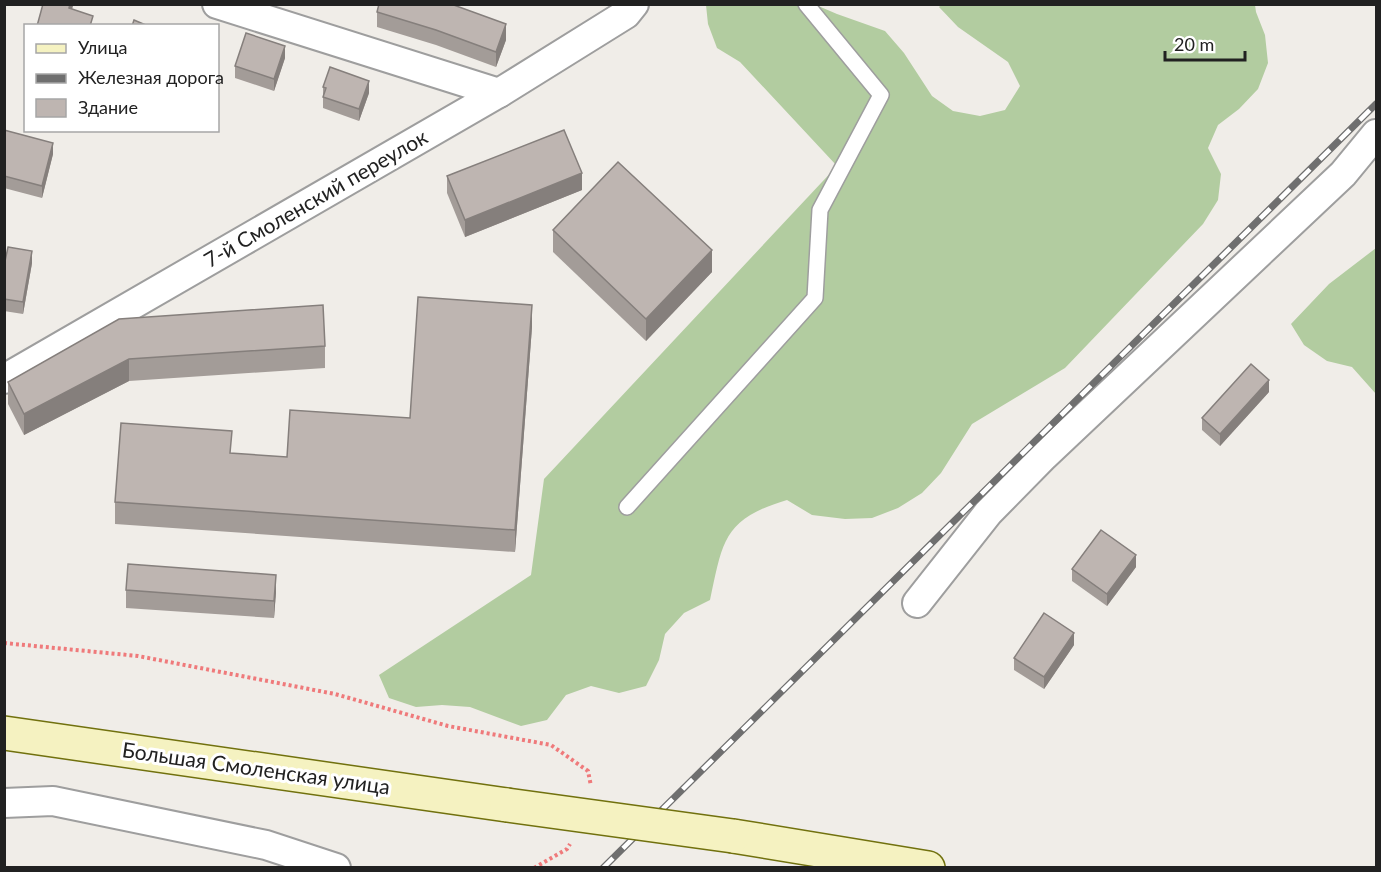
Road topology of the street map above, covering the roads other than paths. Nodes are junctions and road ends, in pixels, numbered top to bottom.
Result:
1 (218, 4) edge
2 (806, 4) edge
3 (633, 8) edge
4 (499, 93) junction
5 (1377, 134) edge
6 (4, 379) edge
7 (627, 507) dead end
8 (917, 603) dead end
9 (4, 733) edge
10 (4, 803) edge
11 (336, 867) edge
12 (928, 867) edge

1 - 4 street
2 - 7 lane
3 - 4 street, 7-й Смоленский переулок
4 - 6 street, 7-й Смоленский переулок
5 - 8 street
9 - 12 main road, Большая Смоленская улица, bridge
10 - 11 street

